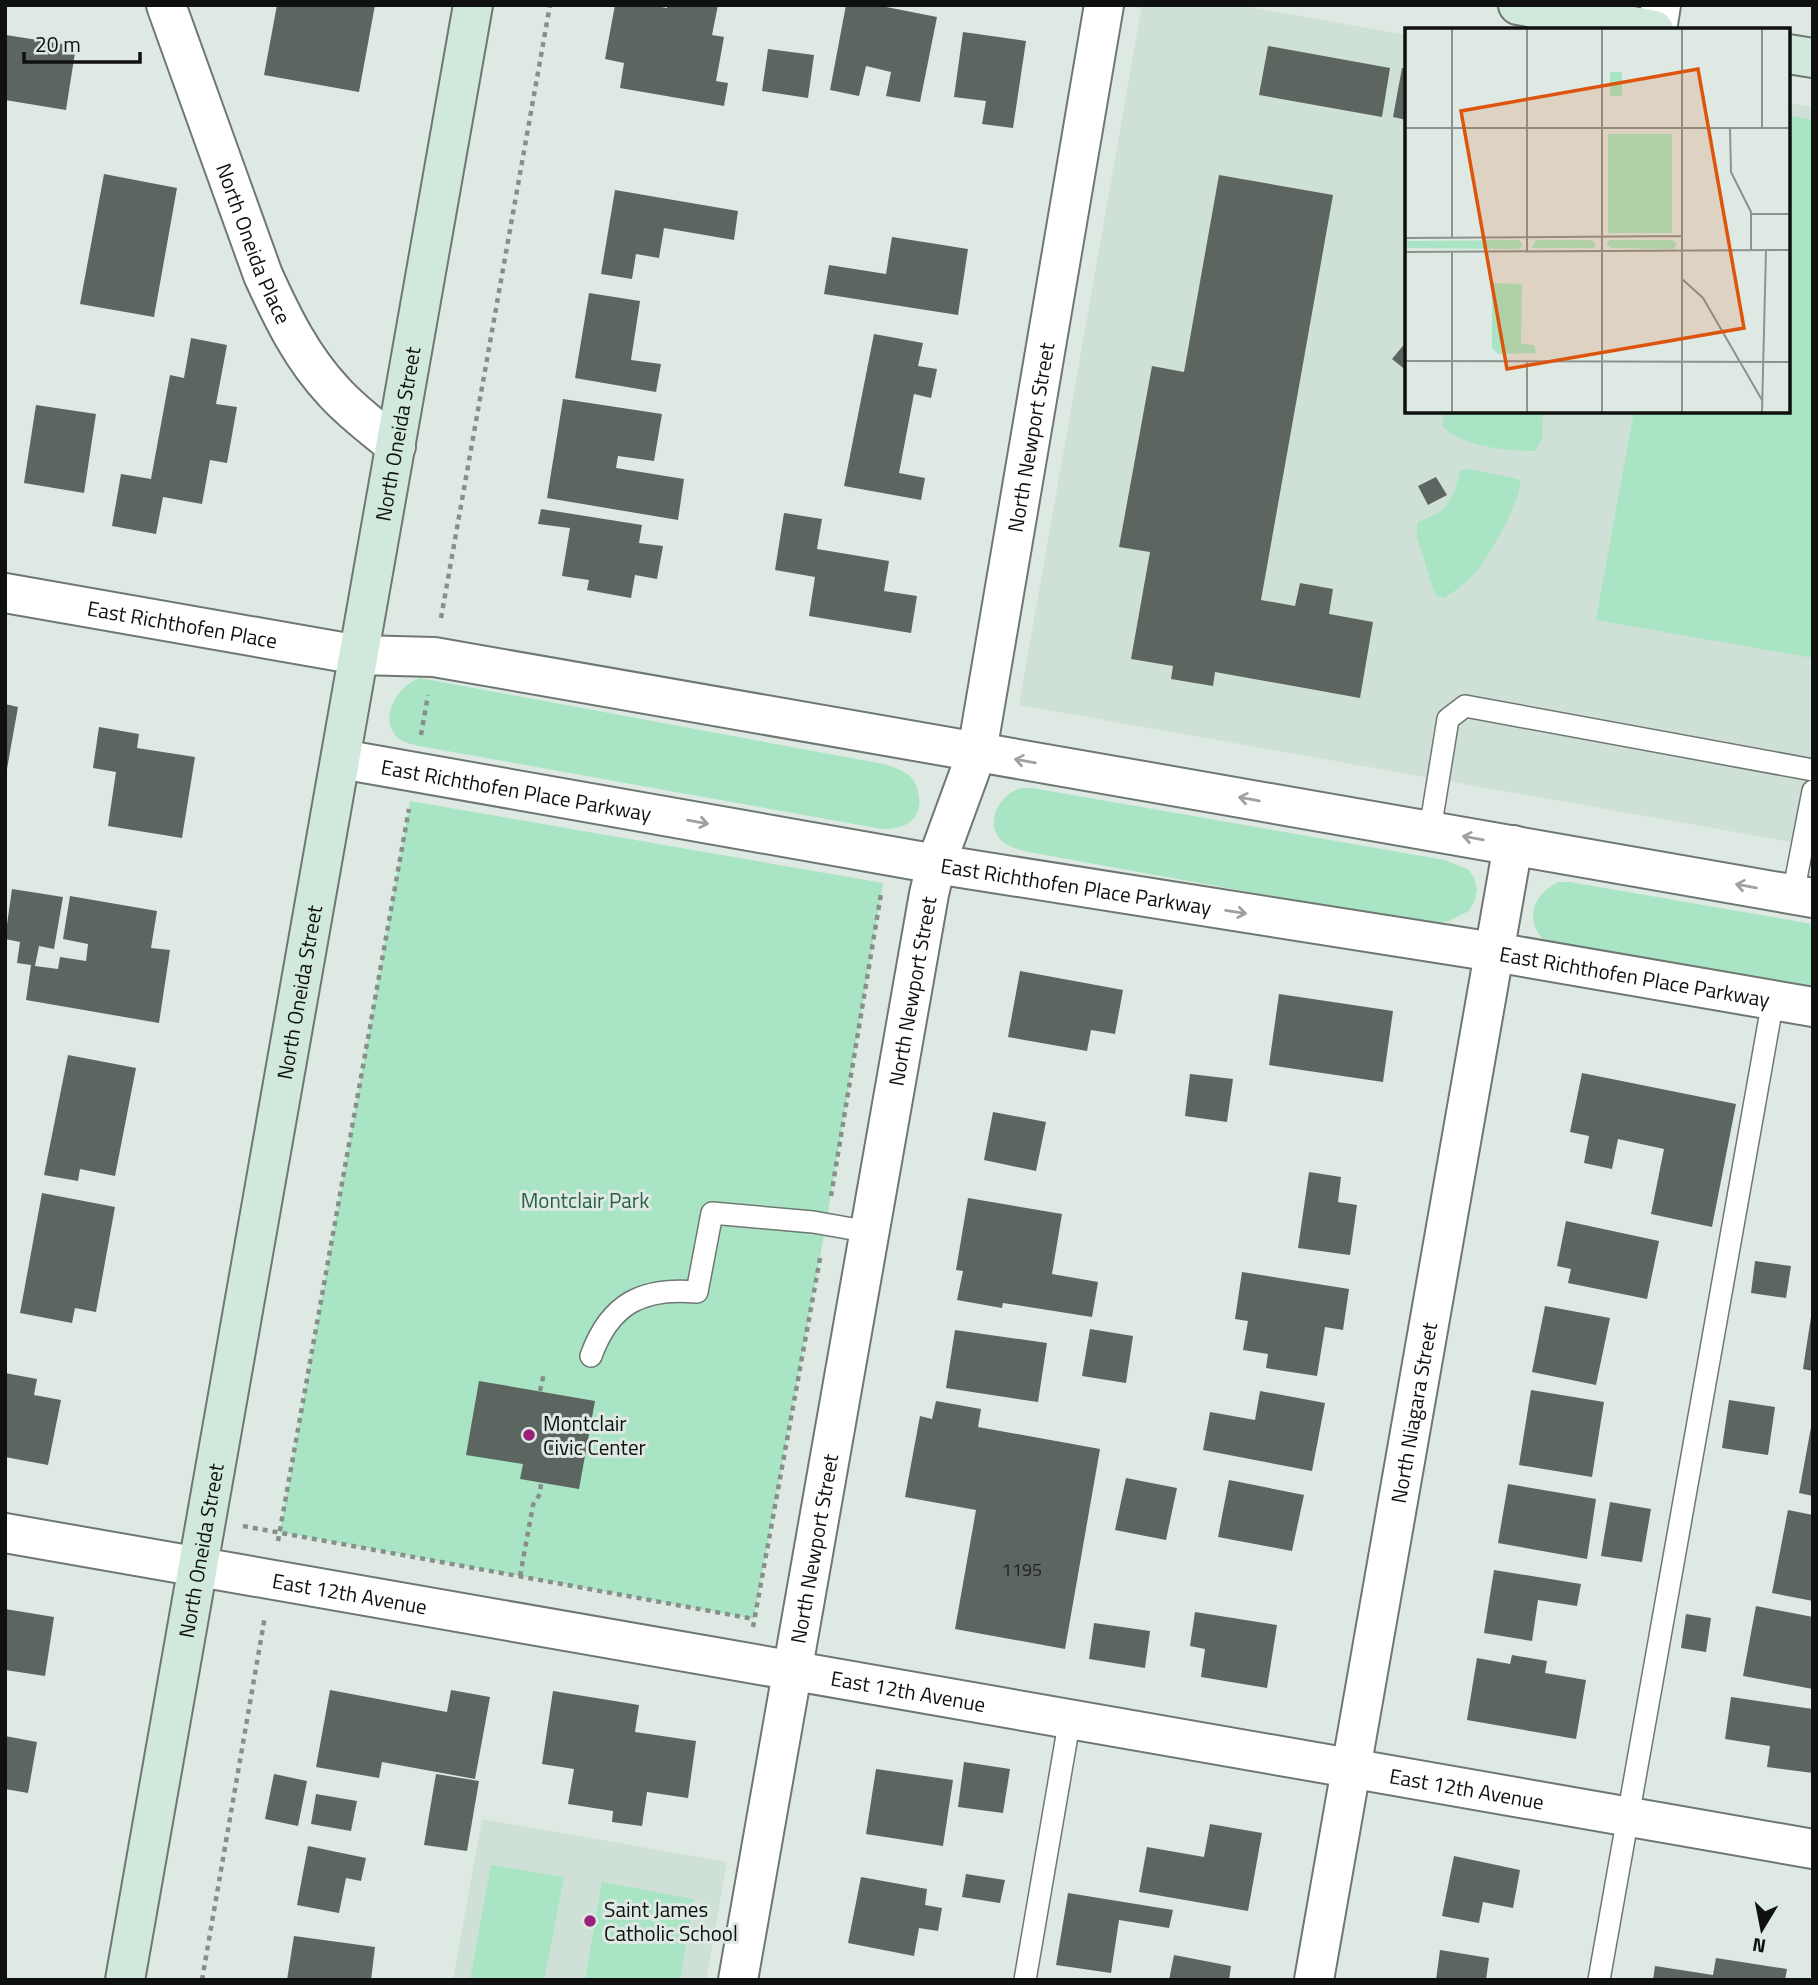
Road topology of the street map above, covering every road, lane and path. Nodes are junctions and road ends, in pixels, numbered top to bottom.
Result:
1 (166, 5) edge
2 (473, 5) edge
3 (550, 5) edge
4 (1104, 5) edge
5 (1518, 5) edge
6 (1661, 5) edge
7 (1645, 28) edge
8 (1656, 28) edge
9 (1790, 54) edge
10 (1813, 58) edge
11 (396, 446) junction
12 (5, 593) edge
13 (359, 654) junction
14 (435, 657) junction
15 (976, 752) junction
16 (341, 759) junction
17 (1813, 771) edge
18 (415, 772) junction
19 (1813, 791) edge
20 (1430, 830) junction
21 (1513, 845) junction
22 (936, 864) junction
23 (1803, 896) edge
24 (1494, 952) junction
25 (1773, 1000) junction
26 (1813, 1007) edge
27 (870, 1232) junction
28 (591, 1356) dead end
29 (544, 1373) dead end
30 (540, 1391) dead end
31 (541, 1483) dead end
32 (206, 1520) junction
33 (279, 1532) junction
34 (5, 1533) edge
35 (198, 1566) junction
36 (520, 1576) junction
37 (271, 1579) junction
38 (800, 1628) junction
39 (792, 1670) junction
40 (1070, 1718) junction
41 (1352, 1767) junction
42 (1627, 1816) junction
43 (1813, 1849) edge
44 (125, 1980) edge
45 (202, 1980) edge
46 (738, 1980) edge
47 (1025, 1980) edge
48 (1314, 1980) edge
49 (1599, 1980) edge

1 - 11 street, North Oneida Place
2 - 11 street, North Oneida Street
3 - 14 path
4 - 15 street, North Newport Street
5 - 7 street
6 - 8 street
9 - 10 street
11 - 13 street, North Oneida Street
12 - 13 street, East Richthofen Place
13 - 14 street
13 - 16 street, North Oneida Street
14 - 15 street
14 - 18 path
20 -> 15 street
15 - 22 street, North Newport Street
16 - 18 street, East Richthofen Place Parkway
16 - 32 street, North Oneida Street
17 - 20 lane
18 -> 22 street, East Richthofen Place Parkway
18 - 33 path
19 - 23 lane
21 -> 20 street
23 -> 21 street
21 - 24 street, North Niagara Street
22 -> 24 street, East Richthofen Place Parkway
22 - 27 street, North Newport Street
24 - 25 street, East Richthofen Place Parkway
24 - 41 street, North Niagara Street
25 - 26 street, East Richthofen Place Parkway
25 - 42 lane
27 - 28 lane
27 - 38 street, North Newport Street
29 - 30 path
31 - 36 path
32 - 33 path
32 - 35 street, North Oneida Street
33 - 36 path
33 - 37 path
34 - 35 street, East 12th Avenue
35 - 37 street, East 12th Avenue
35 - 44 street, North Oneida Street
36 - 38 path
37 - 39 street, East 12th Avenue
37 - 45 path
38 - 39 street, North Newport Street
39 - 40 street, East 12th Avenue
39 - 46 street, North Newport Street
40 - 41 street, East 12th Avenue
40 - 47 lane
41 - 42 street, East 12th Avenue
41 - 48 street, North Niagara Street
42 - 43 street, East 12th Avenue
42 - 49 lane

